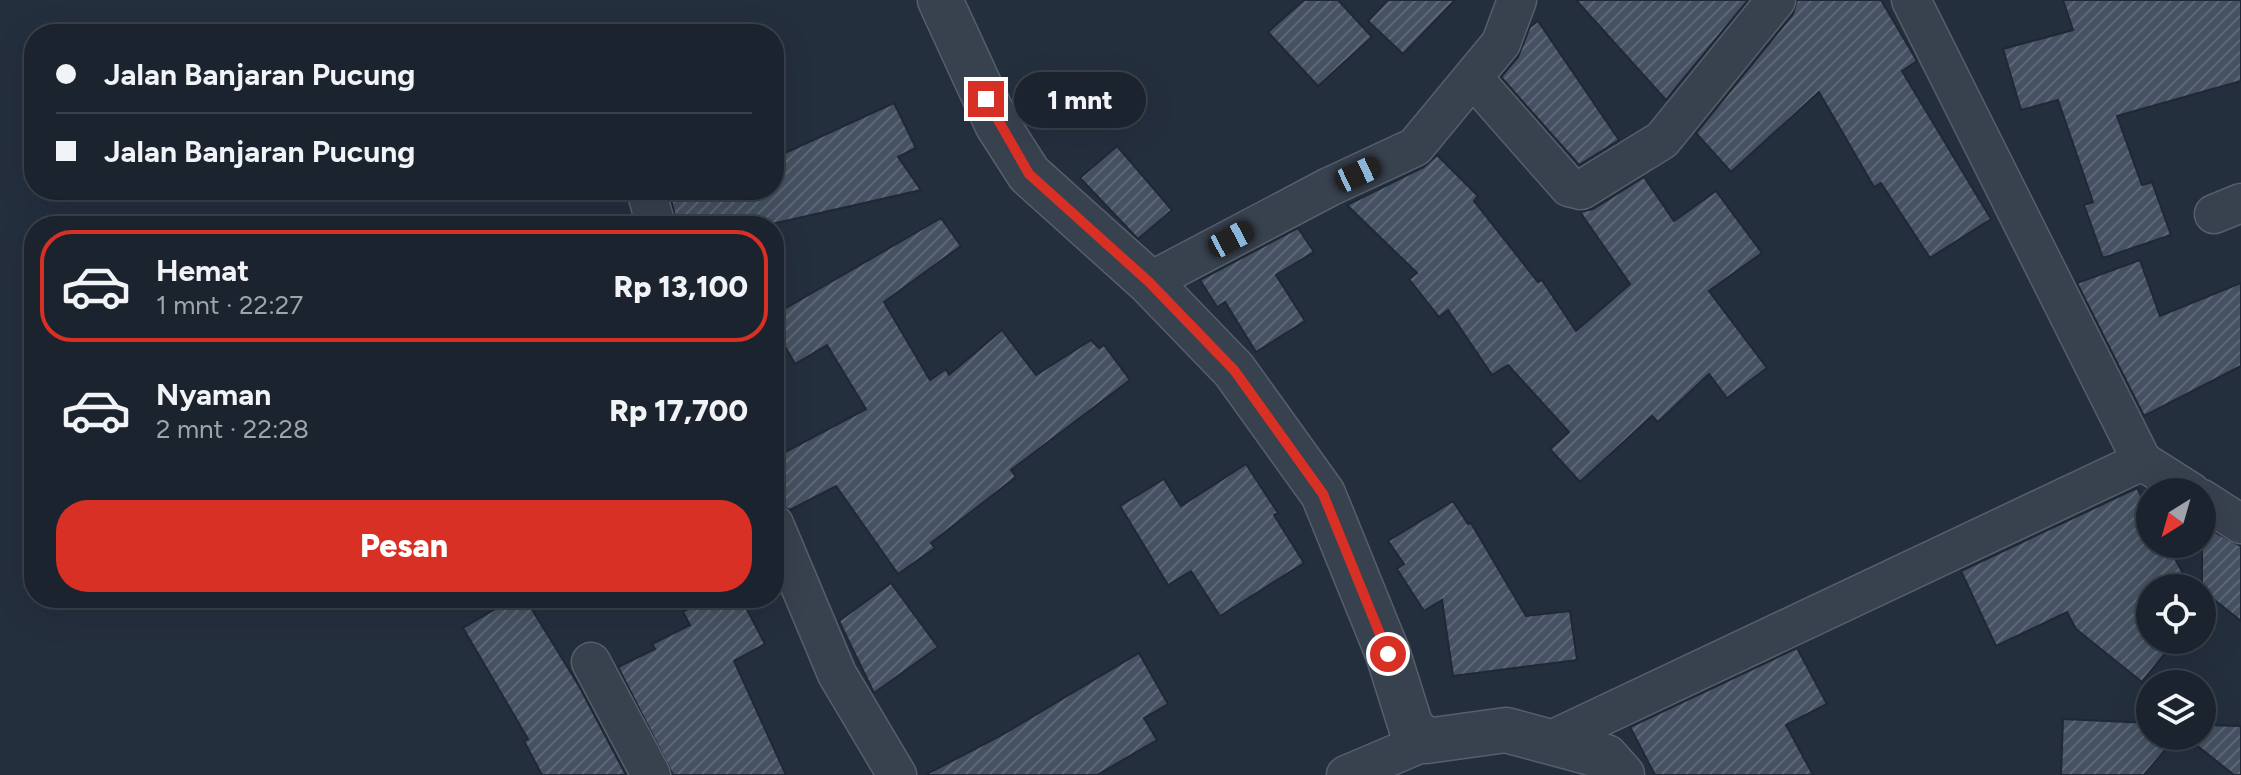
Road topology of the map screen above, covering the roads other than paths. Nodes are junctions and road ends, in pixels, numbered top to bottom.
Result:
1 (940, 0) edge
2 (1517, 0) edge
3 (1776, 0) edge
4 (1911, 0) edge
5 (1473, 78) junction
6 (1149, 282) junction
7 (2142, 461) junction
8 (2169, 478) edge
9 (2216, 508) edge
10 (2241, 524) edge
11 (784, 548) edge
12 (591, 662) dead end
13 (1426, 741) junction
14 (1545, 743) junction
15 (651, 775) edge
16 (897, 775) edge
17 (1346, 775) edge
18 (1622, 775) edge

1 - 6 street
2 - 5 street
3 - 5 street
4 - 7 street
5 - 6 street
6 - 13 street
7 - 8 street
7 - 14 street
9 - 10 street
11 - 16 street
12 - 15 street
13 - 14 street
13 - 17 street
14 - 18 street

